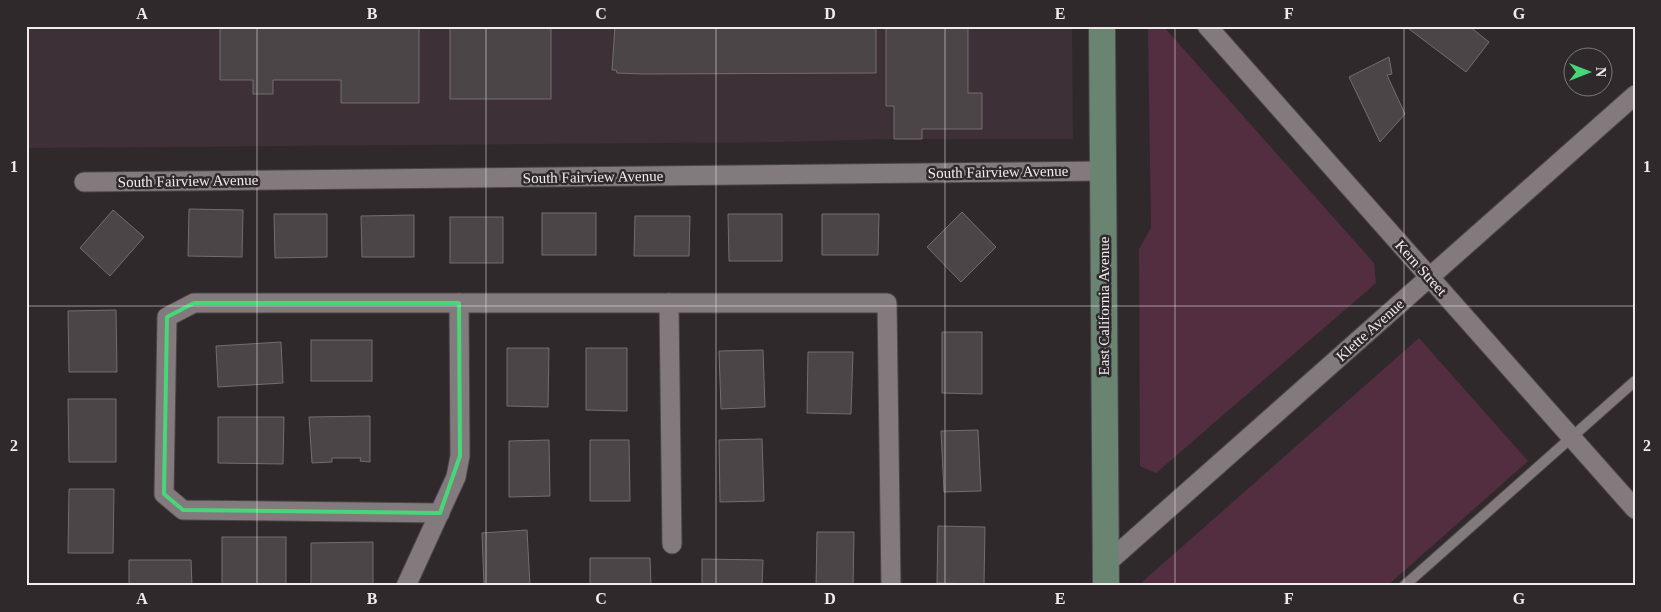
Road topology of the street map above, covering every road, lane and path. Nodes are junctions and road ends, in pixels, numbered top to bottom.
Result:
1 (1102, 26) edge
2 (1207, 26) edge
3 (1635, 95) edge
4 (1103, 171) junction
5 (84, 182) dead end
6 (1429, 277) junction
7 (459, 303) junction
8 (669, 303) junction
9 (1635, 381) edge
10 (1571, 437) junction
11 (1635, 509) edge
12 (440, 513) junction
13 (672, 544) dead end
14 (1106, 575) edge
15 (406, 586) edge
16 (891, 586) edge
17 (1404, 586) edge

1 - 4 main road, East California Avenue
2 - 6 street, Kern Street
3 - 6 street, Klette Avenue
4 - 5 street, South Fairview Avenue
4 - 14 main road, East California Avenue
6 - 10 street, Kern Street
6 - 14 street, Klette Avenue
7 - 8 street
7 - 12 street
7 - 12 street
8 - 13 street
8 - 16 street
9 - 10 lane
10 - 11 street, Kern Street
10 - 17 lane
12 - 15 street

